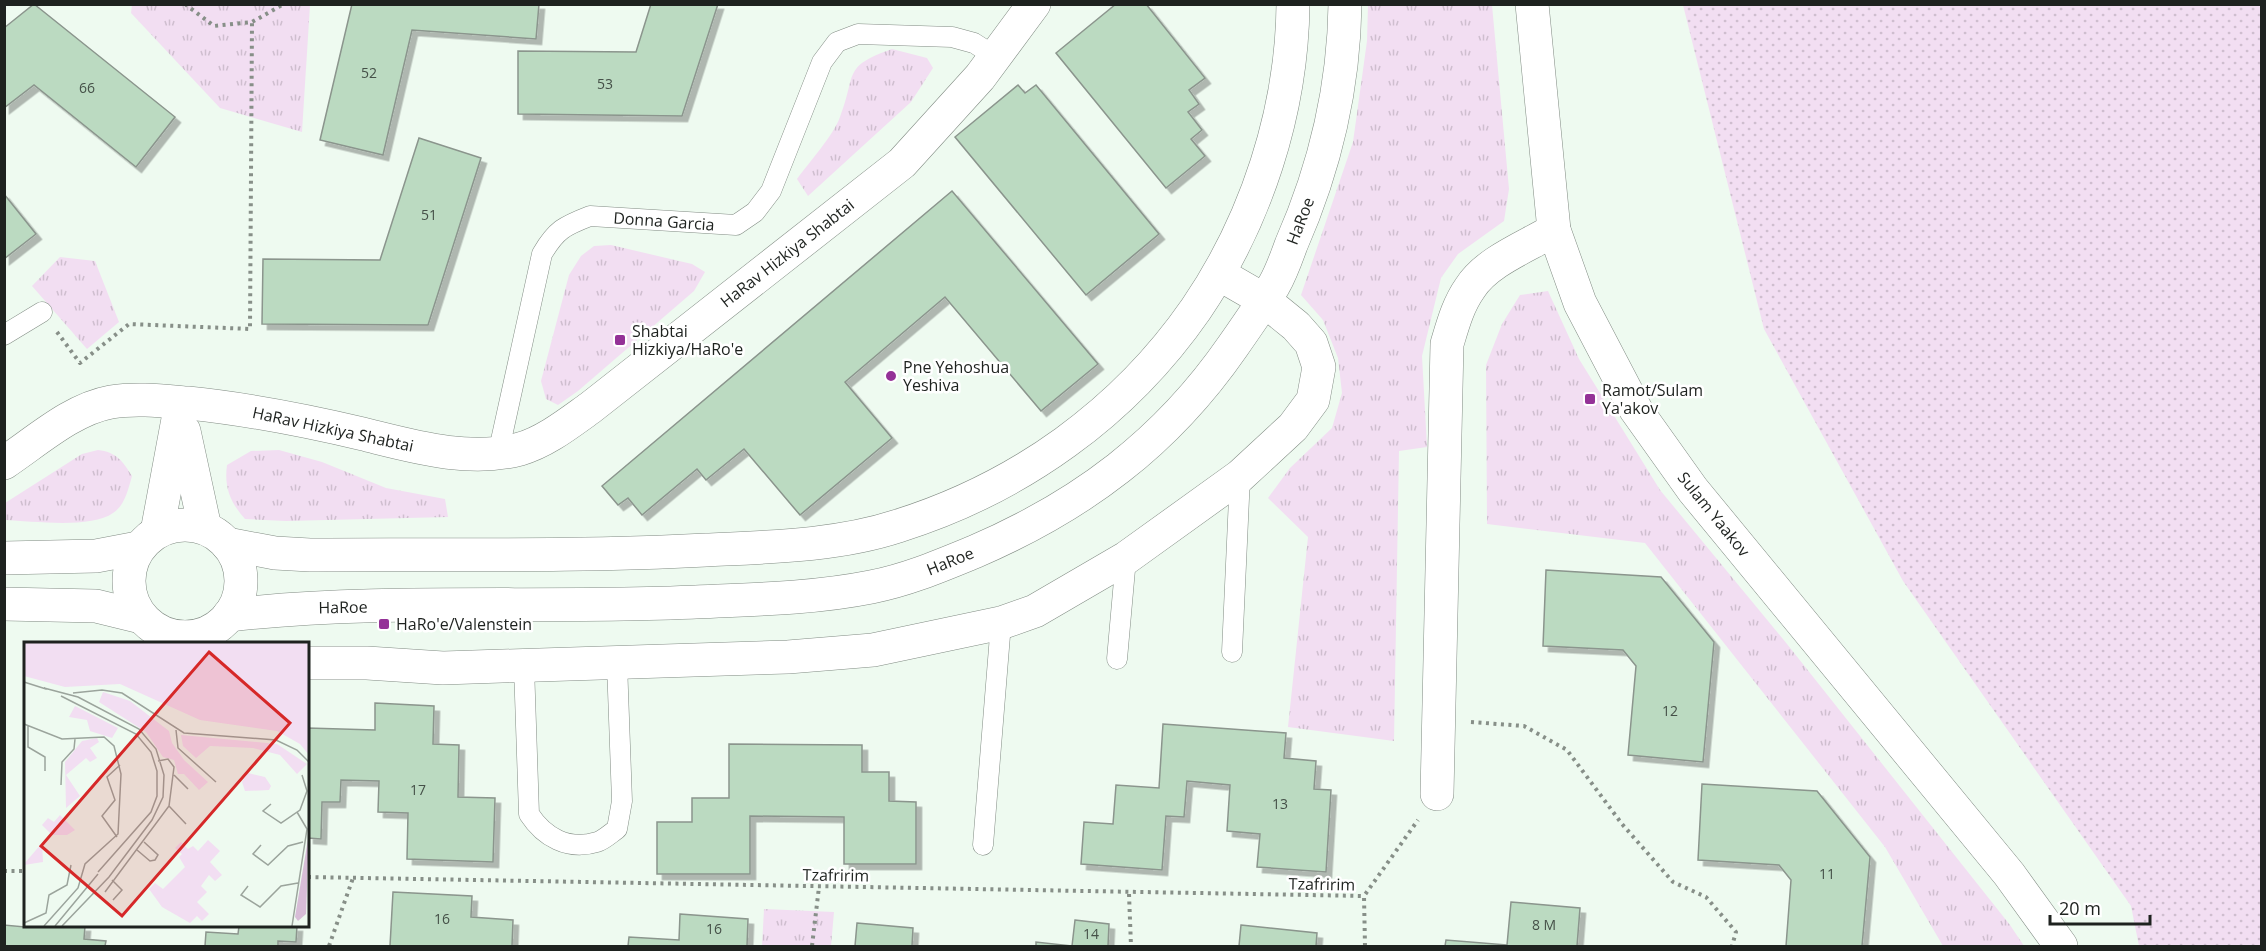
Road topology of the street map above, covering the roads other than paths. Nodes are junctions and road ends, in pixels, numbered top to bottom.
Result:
1 (1034, 4) edge
2 (1293, 4) edge
3 (1345, 4) edge
4 (1532, 4) edge
5 (996, 57) junction
6 (1554, 230) junction
7 (1219, 274) junction
8 (1264, 300) junction
9 (42, 312) road end
10 (4, 335) edge
11 (181, 403) junction
12 (498, 454) junction
13 (4, 463) edge
14 (1240, 476) junction
15 (216, 536) junction
16 (148, 540) junction
17 (4, 558) edge
18 (1126, 558) junction
19 (4, 604) edge
20 (229, 615) junction
21 (141, 617) junction
22 (1001, 623) junction
23 (184, 640) edge
24 (1232, 652) dead end
25 (1117, 659) dead end
26 (309, 663) edge
27 (617, 663) junction
28 (524, 666) junction
29 (1437, 794) road end
30 (984, 845) dead end
31 (2061, 946) edge

1 - 5 street, HaRav Hizkiya Shabtai
2 - 7 street
3 - 8 street, HaRoe
4 - 6 street, Sulam Yaakov
5 - 12 street, HaRav Hizkiya Shabtai
5 - 12 lane, Donna Garcia
6 - 29 street
6 - 31 street, Sulam Yaakov
7 - 8 street
7 - 15 street
8 - 14 street
8 - 20 street, HaRoe
9 - 10 lane
11 - 12 street, HaRav Hizkiya Shabtai
11 - 13 street, HaRav Hizkiya Shabtai
11 - 15 street
11 - 16 street
14 - 18 street
14 - 24 lane
15 - 16 street
15 - 20 street
16 - 17 street
16 - 21 street
18 - 22 street
18 - 25 lane
19 - 21 street
20 - 23 street
21 - 23 street
22 - 27 street
22 - 30 lane
26 - 28 street
27 - 28 street
27 - 28 lane

